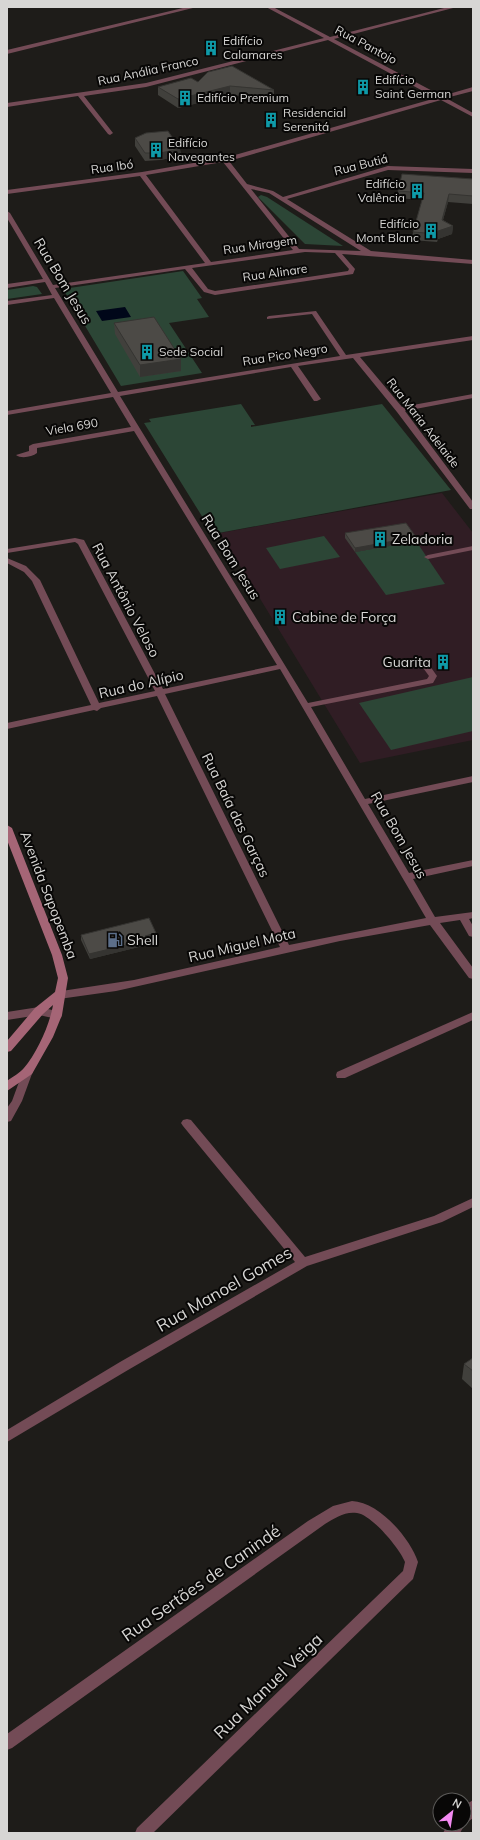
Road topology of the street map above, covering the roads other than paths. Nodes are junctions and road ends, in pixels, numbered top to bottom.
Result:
1 (194, 7) edge
2 (269, 7) edge
3 (454, 7) edge
4 (329, 38) junction
5 (7, 52) edge
6 (473, 89) edge
7 (82, 96) junction
8 (441, 98) junction
9 (7, 106) edge
10 (473, 115) edge
11 (110, 133) dead end
12 (225, 160) junction
13 (473, 171) edge
14 (142, 174) junction
15 (244, 185) junction
16 (7, 192) edge
17 (281, 199) junction
18 (7, 213) edge
19 (298, 251) junction
20 (338, 252) junction
21 (370, 253) junction
22 (473, 262) edge
23 (209, 264) junction
24 (186, 267) junction
25 (49, 284) junction
26 (7, 286) edge
27 (56, 296) junction
28 (7, 302) edge
29 (269, 318) dead end
30 (473, 338) edge
31 (354, 356) junction
32 (344, 357) junction
33 (293, 365) junction
34 (115, 394) junction
35 (473, 396) edge
36 (317, 399) dead end
37 (400, 410) junction
38 (7, 413) edge
39 (136, 428) junction
40 (20, 455) dead end
41 (473, 507) edge
42 (473, 548) edge
43 (7, 551) edge
44 (428, 557) dead end
45 (7, 560) edge
46 (422, 661) dead end
47 (282, 666) junction
48 (161, 694) junction
49 (305, 706) junction
50 (97, 708) junction
51 (7, 726) edge
52 (473, 779) edge
53 (363, 802) junction
54 (7, 828) edge
55 (473, 863) edge
56 (407, 877) junction
57 (473, 915) edge
58 (462, 916) junction
59 (432, 920) junction
60 (473, 934) edge
61 (286, 949) junction
62 (473, 975) edge
63 (59, 995) junction
64 (39, 1012) junction
65 (57, 1015) junction
66 (7, 1016) edge
67 (473, 1016) edge
68 (10, 1045) edge
69 (7, 1054) edge
70 (28, 1071) junction
71 (341, 1075) dead end
72 (7, 1087) edge
73 (7, 1118) edge
74 (188, 1123) dead end
75 (473, 1202) edge
76 (302, 1264) junction
77 (7, 1437) edge
78 (411, 1561) joint
79 (7, 1743) edge
80 (142, 1833) edge

1 - 5 street
2 - 4 street, Rua Pantojo
3 - 4 street, Rua Anália Franco
4 - 7 street, Rua Anália Franco
4 - 8 street, Rua Pantojo
6 - 8 street, Rua Ibó
7 - 9 street, Rua Anália Franco
7 - 11 street
8 - 10 street, Rua Pantojo
8 - 12 street, Rua Ibó
12 - 14 street, Rua Ibó
12 - 15 street
13 - 17 street, Rua Butiá
14 - 16 street, Rua Ibó
14 - 23 street
15 - 17 street
15 - 19 street
17 - 21 street
18 - 25 street, Rua Bom Jesus
19 - 20 street, Rua Miragem
19 - 23 street, Rua Miragem
20 - 21 street, Rua Miragem
20 - 24 street, Rua Alinare
21 - 22 street, Rua Miragem
23 - 24 street, Rua Miragem
24 - 25 street, Rua Miragem
25 - 26 street, Rua Miragem
25 - 27 street, Rua Bom Jesus
27 - 28 street
27 - 34 street, Rua Bom Jesus
29 - 32 street
30 - 31 street, Rua Pico Negro
31 - 32 street, Rua Pico Negro
31 - 37 street, Rua Maria Adelaide
32 - 33 street, Rua Pico Negro
33 - 34 street, Rua Pico Negro
33 - 36 street
34 - 38 street, Rua Pico Negro
34 - 39 street, Rua Bom Jesus
35 - 37 street
37 - 41 street, Rua Maria Adelaide
39 - 40 street, Viela 690
39 - 47 street, Rua Bom Jesus
42 - 44 street
43 - 48 street, Rua Antônio Veloso
45 - 50 street
46 - 49 street
47 - 48 street, Rua do Alípio
47 - 49 street, Rua Bom Jesus
48 - 50 street, Rua do Alípio
48 - 61 street, Rua Baía das Garças
49 - 53 street, Rua Bom Jesus
50 - 51 street, Rua do Alípio
52 - 53 street
53 - 56 street, Rua Bom Jesus
54 - 63 main road, Avenida Sapopemba
55 - 56 street
56 - 59 street, Rua Bom Jesus
57 - 58 street, Rua Miguel Mota
58 - 59 street, Rua Miguel Mota
58 - 60 street
59 - 61 street, Rua Miguel Mota
59 - 62 street, Rua Bom Jesus
61 - 63 street, Rua Miguel Mota
63 - 64 main road
63 - 65 main road, Avenida Sapopemba
64 - 65 street
64 - 66 street
64 - 68 main road
65 - 70 main road, Avenida Sapopemba
67 - 71 street
68 - 69 main road
70 - 72 main road, Avenida Sapopemba
70 - 73 street
74 - 76 street
75 - 76 street, Rua Manoel Gomes
76 - 77 street, Rua Manoel Gomes
78 - 79 street, Rua Sertões de Canindé
78 - 80 street, Rua Manuel Veiga

